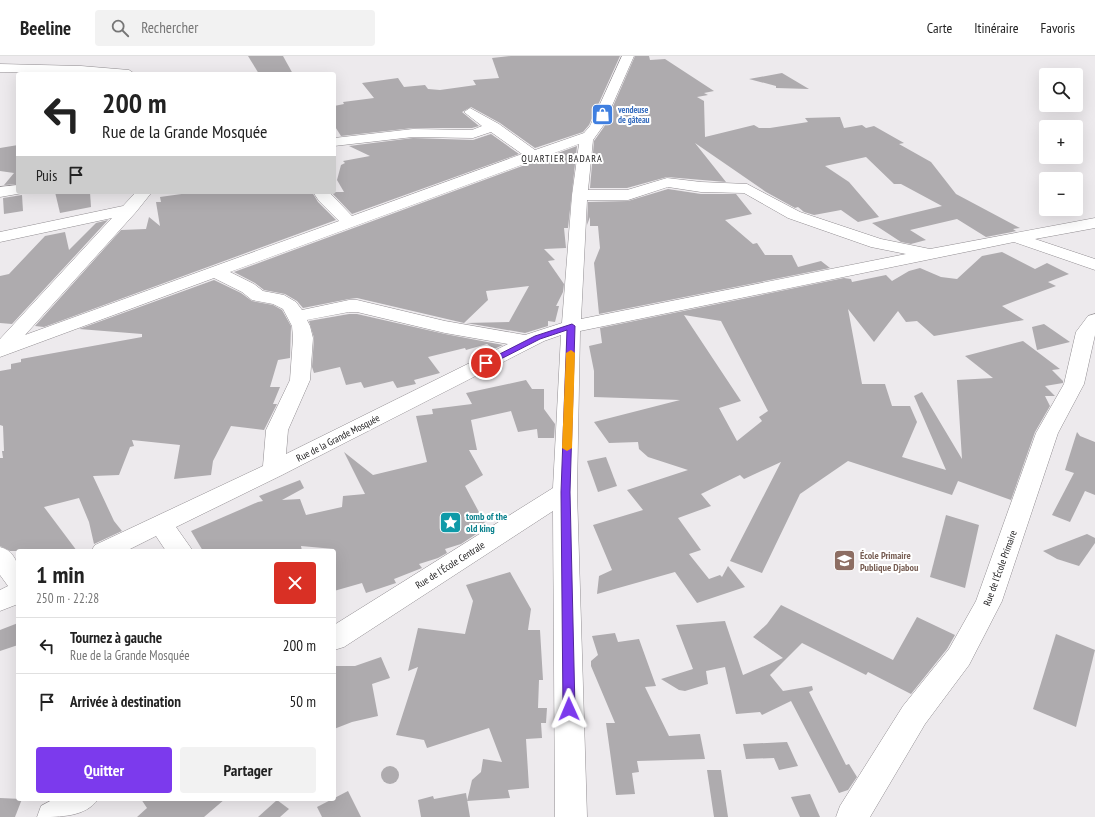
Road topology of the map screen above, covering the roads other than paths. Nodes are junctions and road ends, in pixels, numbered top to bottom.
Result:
1 (628, 56) edge
2 (0, 68) edge
3 (105, 72) edge
4 (470, 112) dead end
5 (494, 127) junction
6 (588, 136) junction
7 (336, 142) edge
8 (533, 155) junction
9 (16, 190) edge
10 (0, 192) edge
11 (142, 194) edge
12 (322, 194) edge
13 (580, 195) junction
14 (130, 209) junction
15 (349, 222) junction
16 (1095, 224) edge
17 (0, 237) edge
18 (1016, 237) junction
19 (933, 254) junction
20 (1095, 265) edge
21 (215, 272) junction
22 (297, 317) junction
23 (1095, 320) edge
24 (572, 326) junction
25 (529, 342) junction
26 (0, 351) edge
27 (274, 470) junction
28 (565, 492) junction
29 (160, 524) junction
30 (108, 549) edge
31 (179, 549) edge
32 (0, 556) edge
33 (16, 577) edge
34 (16, 594) edge
35 (0, 601) edge
36 (341, 628) edge
37 (79, 801) edge
38 (54, 817) edge
39 (571, 817) edge
40 (852, 817) edge

1 - 6 street
2 - 3 street
4 - 5 street
5 - 7 street
5 - 8 street
6 - 8 street
6 - 13 street
8 - 15 street
9 - 10 street
11 - 14 street
12 - 15 street
13 - 19 street
13 - 24 street
14 - 17 street
14 - 26 street
15 - 21 street
16 - 18 street, Rue de la Grande Mosquée
18 - 19 street, Rue de la Grande Mosquée
18 - 20 street
19 - 24 street, Rue de la Grande Mosquée
21 - 22 street
21 - 26 street
22 - 25 street
22 - 27 street
23 - 40 street, Rue de l'École Primaire
24 - 25 street, Rue de la Grande Mosquée
24 - 28 street
25 - 27 street, Rue de la Grande Mosquée
27 - 29 street, Rue de la Grande Mosquée
28 - 36 street, Rue de l'École Centrale
28 - 39 street
29 - 30 street, Rue de la Grande Mosquée
29 - 31 street
32 - 33 street
34 - 35 street
37 - 38 street

